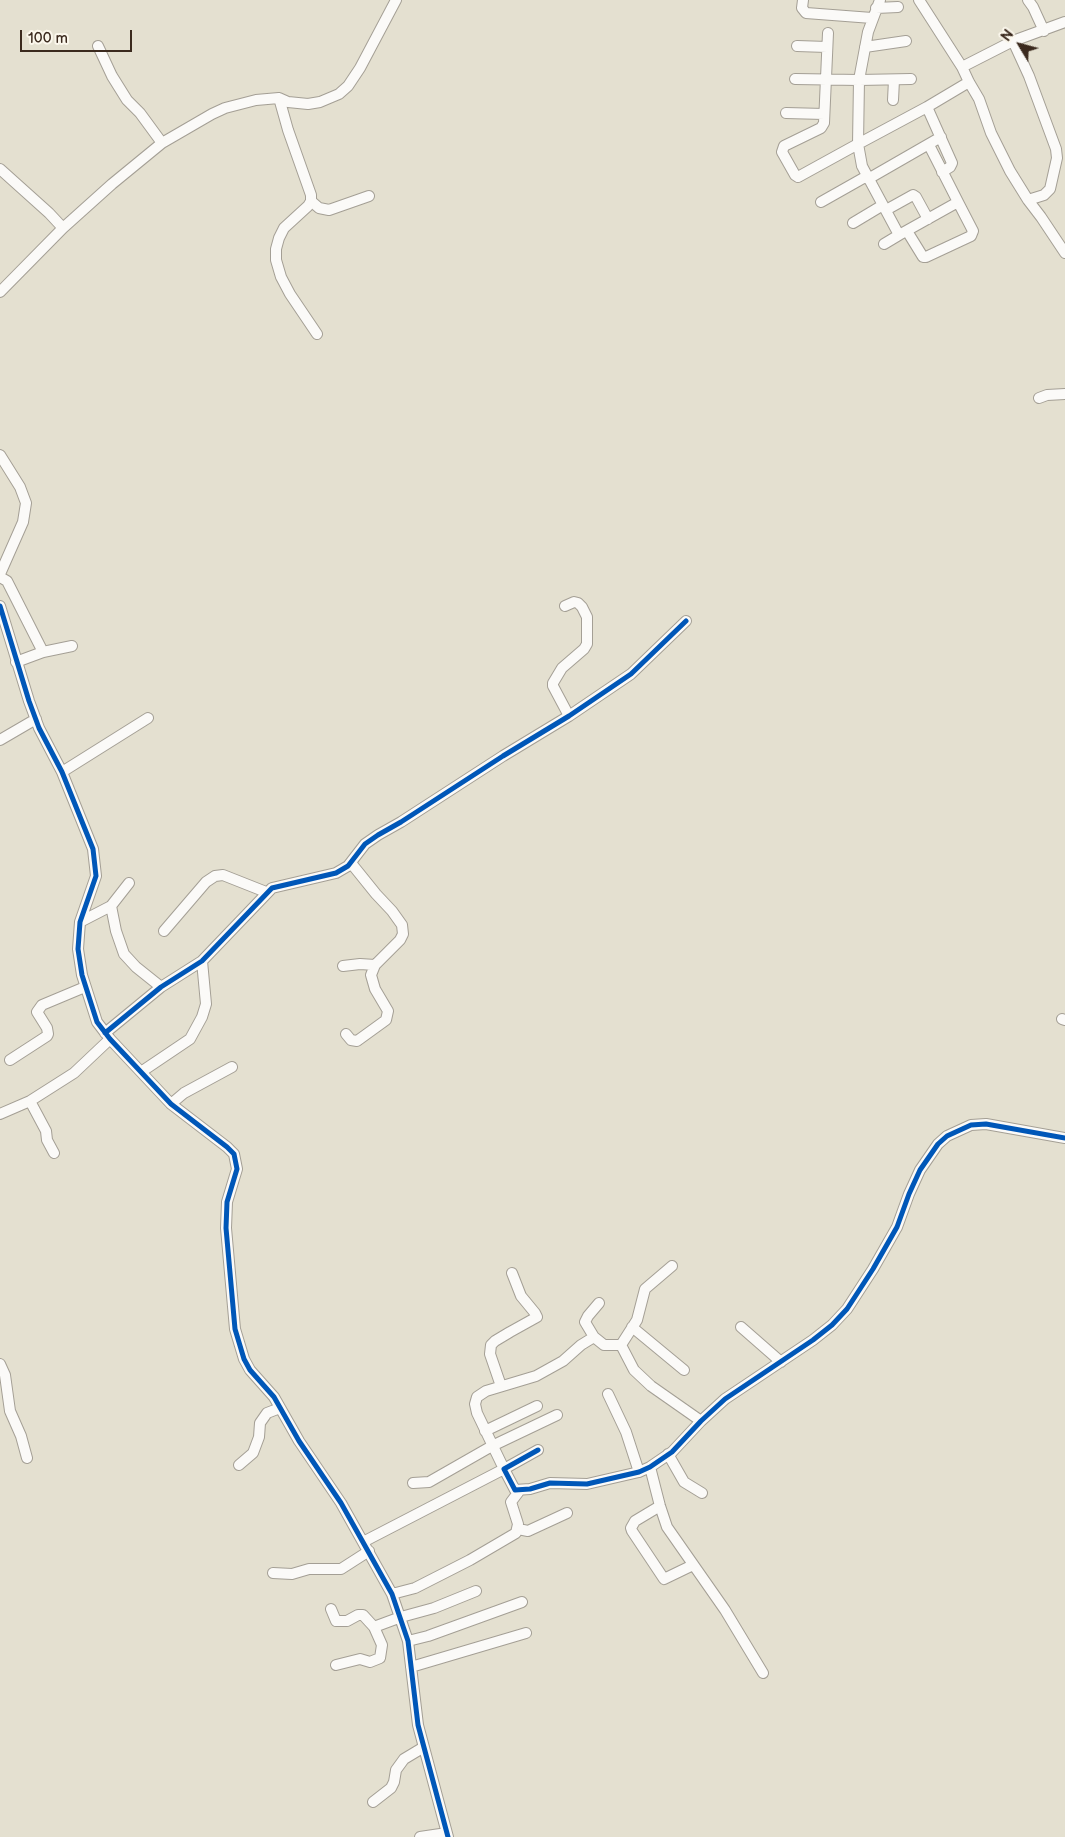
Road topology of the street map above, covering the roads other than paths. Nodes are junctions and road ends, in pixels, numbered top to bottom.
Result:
1 (396, 0) edge
2 (803, 0) edge
3 (919, 0) edge
4 (1028, 0) edge
5 (898, 6) dead end
6 (876, 9) edge
7 (1065, 22) edge
8 (1044, 31) junction
9 (828, 33) dead end
10 (1013, 41) junction
11 (906, 42) dead end
12 (98, 46) dead end
13 (797, 46) dead end
14 (827, 47) junction
15 (865, 47) junction
16 (962, 67) junction
17 (795, 79) dead end
18 (911, 79) dead end
19 (826, 80) junction
20 (859, 80) junction
21 (894, 80) junction
22 (968, 82) junction
23 (279, 98) junction
24 (893, 100) dead end
25 (927, 107) junction
26 (786, 113) dead end
27 (824, 114) junction
28 (940, 137) junction
29 (1052, 137) junction
30 (162, 143) junction
31 (858, 144) junction
32 (929, 145) junction
33 (1065, 149) edge
34 (0, 169) edge
35 (942, 172) junction
36 (868, 178) junction
37 (369, 196) dead end
38 (1028, 200) junction
39 (311, 201) junction
40 (820, 202) dead end
41 (958, 202) junction
42 (884, 207) junction
43 (928, 219) junction
44 (853, 223) dead end
45 (63, 228) junction
46 (903, 233) junction
47 (884, 244) dead end
48 (1065, 253) edge
49 (2, 286) edge
50 (317, 334) dead end
51 (1065, 394) edge
52 (1040, 398) dead end
53 (0, 455) edge
54 (0, 575) edge
55 (0, 606) edge
56 (565, 606) dead end
57 (686, 621) dead end
58 (72, 646) dead end
59 (44, 652) junction
60 (16, 662) junction
61 (569, 716) junction
62 (148, 718) dead end
63 (36, 719) junction
64 (0, 740) edge
65 (62, 772) junction
66 (351, 863) junction
67 (129, 883) dead end
68 (266, 892) junction
69 (111, 906) junction
70 (80, 922) junction
71 (164, 931) dead end
72 (202, 961) junction
73 (375, 965) junction
74 (343, 966) dead end
75 (85, 987) junction
76 (161, 987) junction
77 (346, 1034) dead end
78 (108, 1036) junction
79 (10, 1060) dead end
80 (232, 1067) dead end
81 (141, 1072) junction
82 (30, 1101) junction
83 (171, 1104) junction
84 (0, 1114) edge
85 (1065, 1138) edge
86 (54, 1153) dead end
87 (672, 1266) dead end
88 (512, 1273) dead end
89 (599, 1302) dead end
90 (632, 1327) junction
91 (741, 1327) dead end
92 (594, 1337) junction
93 (621, 1345) junction
94 (780, 1362) junction
95 (0, 1364) edge
96 (684, 1370) dead end
97 (502, 1386) junction
98 (608, 1394) dead end
99 (537, 1406) dead end
100 (280, 1408) junction
101 (557, 1415) dead end
102 (701, 1421) junction
103 (485, 1431) junction
104 (492, 1446) junction
105 (538, 1450) dead end
106 (668, 1454) junction
107 (27, 1458) dead end
108 (239, 1466) dead end
109 (650, 1467) junction
110 (504, 1469) junction
111 (639, 1472) junction
112 (413, 1483) dead end
113 (520, 1490) junction
114 (702, 1493) dead end
115 (660, 1506) junction
116 (567, 1513) dead end
117 (518, 1530) junction
118 (366, 1546) junction
119 (693, 1565) junction
120 (273, 1573) dead end
121 (476, 1592) dead end
122 (392, 1594) junction
123 (522, 1602) dead end
124 (331, 1609) dead end
125 (401, 1617) junction
126 (374, 1627) junction
127 (526, 1633) dead end
128 (408, 1641) junction
129 (336, 1665) dead end
130 (411, 1667) junction
131 (764, 1672) dead end
132 (424, 1747) junction
133 (373, 1802) dead end
134 (447, 1835) edge
135 (420, 1837) edge

1 - 23 street
2 - 6 street
3 - 16 street
4 - 8 street
5 - 6 street
6 - 15 street
7 - 8 street
8 - 10 street
9 - 14 street
10 - 16 street
10 - 29 street
11 - 15 street
12 - 30 street
13 - 14 street
14 - 19 street
15 - 20 street
16 - 22 street
17 - 19 street
18 - 21 street
19 - 20 street
19 - 27 street
20 - 21 street
20 - 31 street
21 - 24 street
22 - 25 street
22 - 38 street
23 - 30 street
23 - 39 street
25 - 28 street
25 - 31 street
26 - 27 street
27 - 31 street
28 - 32 street
28 - 35 street
29 - 33 street
29 - 38 street
30 - 45 street
31 - 36 street
32 - 35 street
32 - 36 street
34 - 45 street
35 - 41 street
36 - 40 street
36 - 42 street
37 - 39 street
38 - 48 street
39 - 50 street
41 - 43 street
41 - 46 street
42 - 43 street
42 - 44 street
42 - 46 street
43 - 46 street
45 - 49 street
46 - 47 street
51 - 52 street
53 - 54 street
54 - 59 street
55 - 60 street
56 - 61 street
57 - 61 street
58 - 59 street
59 - 60 street
60 - 63 street
61 - 66 street
62 - 65 street
63 - 64 street
63 - 65 street
65 - 70 street
66 - 68 street
66 - 73 street
67 - 69 street
68 - 71 street
68 - 72 street
69 - 70 street
69 - 76 street
70 - 75 street
72 - 76 street
72 - 81 street
73 - 74 street
73 - 77 street
75 - 78 street
75 - 79 street
76 - 78 street
78 - 81 street
78 - 82 street
80 - 83 street
81 - 83 street
82 - 84 street
82 - 86 street
83 - 100 street
85 - 94 street
87 - 90 street
88 - 97 street
89 - 92 street
90 - 93 street
90 - 96 street
91 - 94 street
92 - 93 street
92 - 97 street
93 - 102 street
94 - 102 street
95 - 107 street
97 - 103 street
98 - 111 street
99 - 103 street
100 - 108 street
100 - 118 street
101 - 104 street
102 - 106 street
103 - 104 street
104 - 110 street
104 - 112 street
105 - 110 street
106 - 109 street
106 - 114 street
109 - 111 street
109 - 115 street
110 - 113 street
110 - 118 street
111 - 113 street
113 - 117 street
115 - 119 street
115 - 119 street
116 - 117 street
117 - 122 street
118 - 120 street
118 - 122 street
119 - 131 street
121 - 125 street
122 - 125 street
123 - 128 street
124 - 126 street
125 - 126 street
125 - 128 street
126 - 129 street
127 - 130 street
128 - 130 street
130 - 132 street
132 - 133 street
132 - 134 street
134 - 135 street

